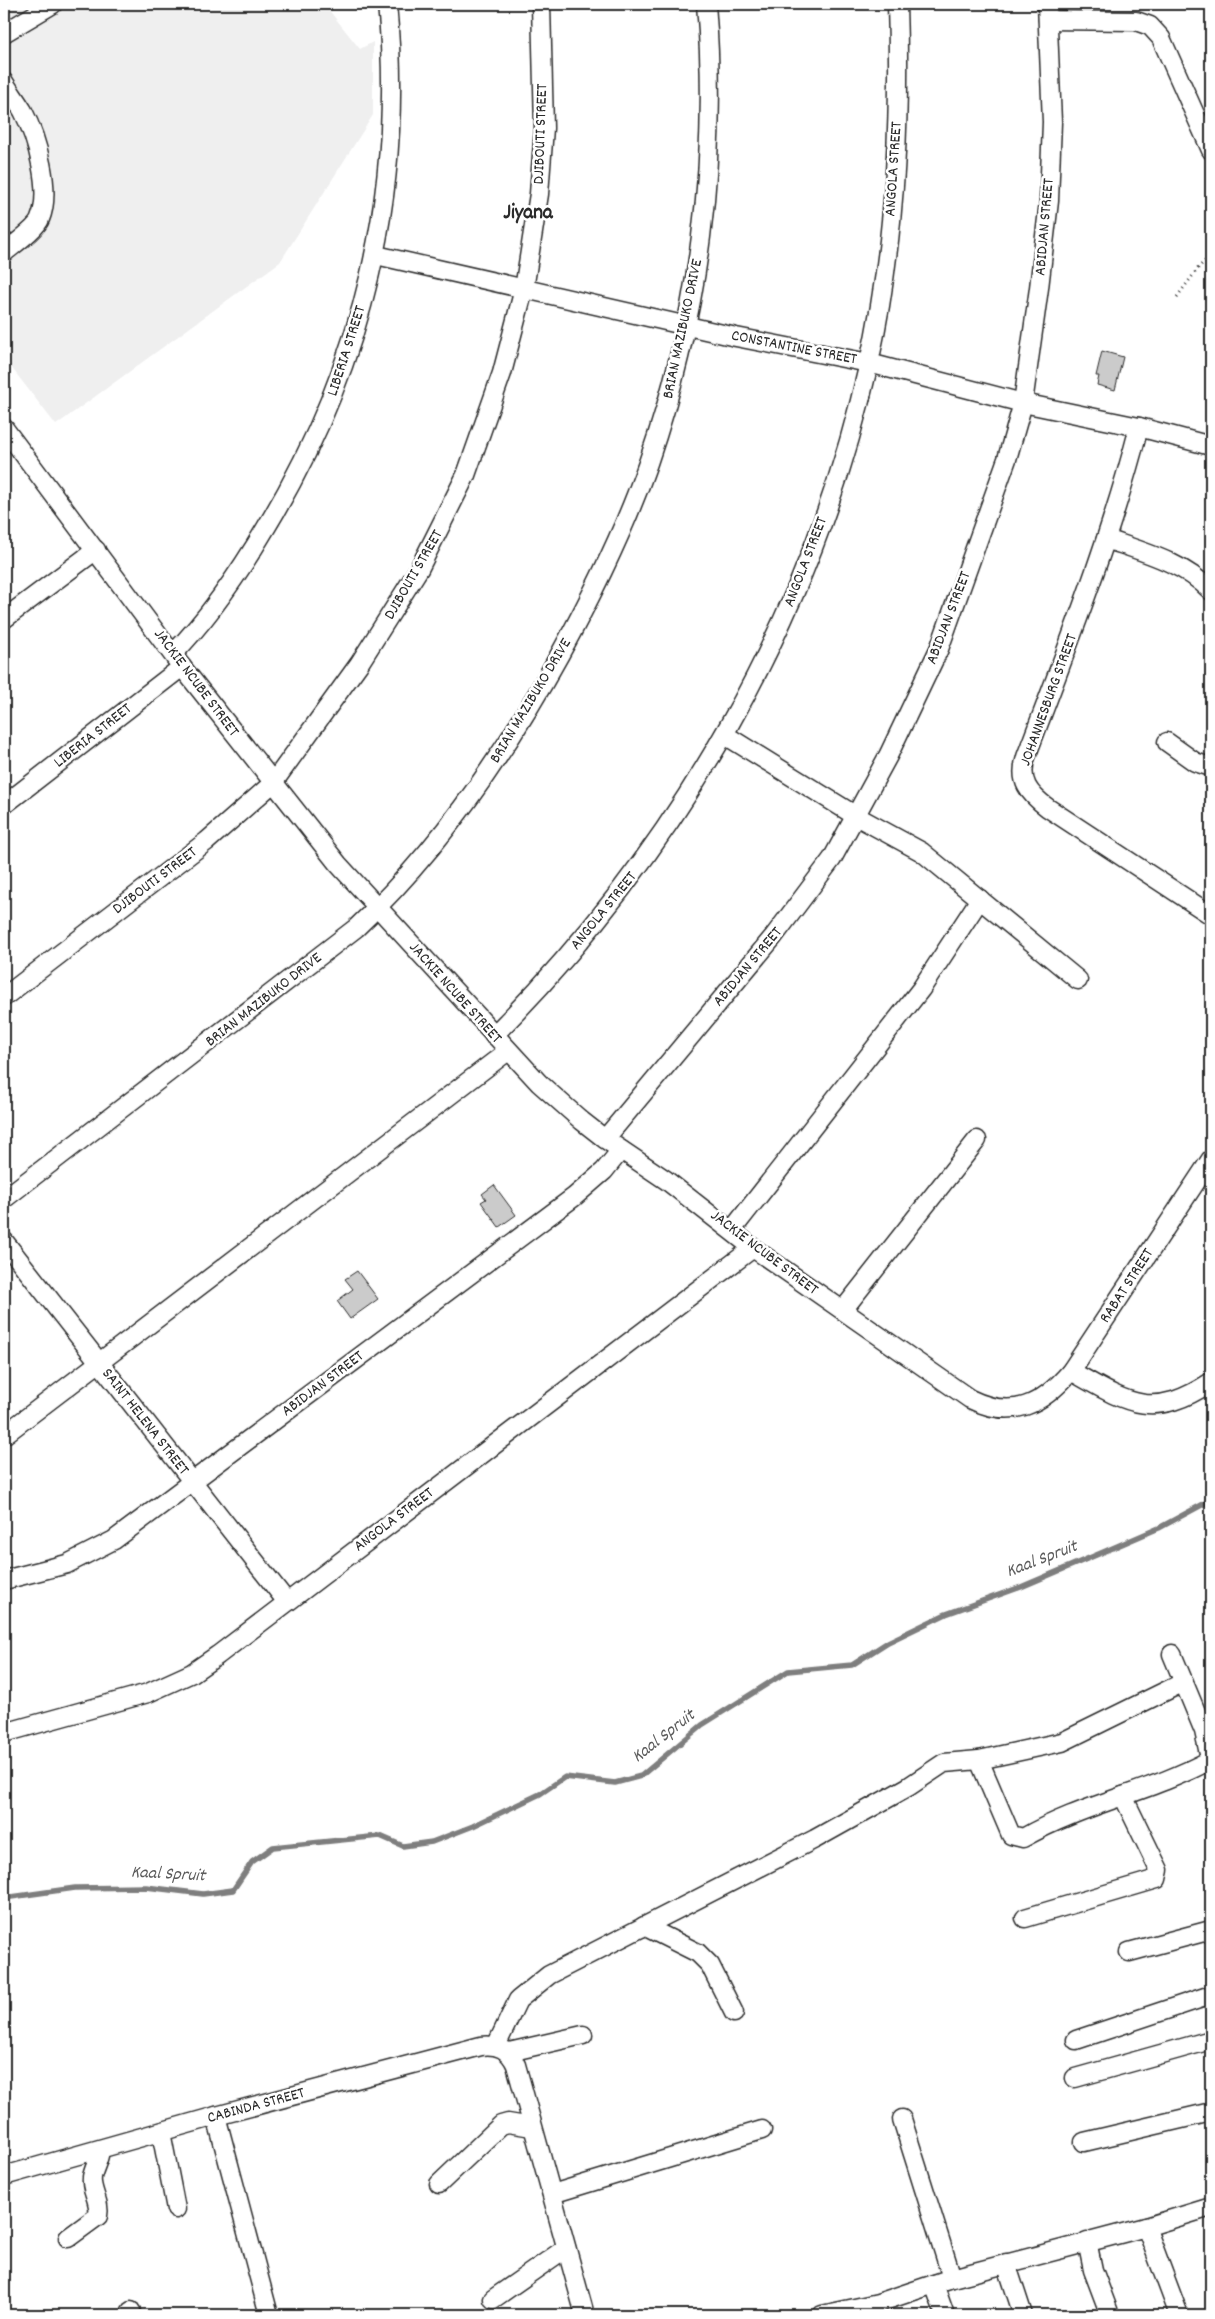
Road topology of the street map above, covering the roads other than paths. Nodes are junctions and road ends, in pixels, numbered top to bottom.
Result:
1 (53, 4) edge
2 (388, 4) edge
3 (541, 4) edge
4 (706, 4) edge
5 (897, 4) edge
6 (1047, 12) edge
7 (4, 33) edge
8 (4, 82) edge
9 (1211, 150) edge
10 (4, 253) edge
11 (376, 255) junction
12 (524, 290) junction
13 (686, 325) junction
14 (869, 363) junction
15 (1024, 403) junction
16 (1138, 427) junction
17 (4, 428) edge
18 (1211, 446) edge
19 (1106, 540) junction
20 (96, 550) junction
21 (1211, 591) edge
22 (4, 620) edge
23 (178, 660) junction
24 (725, 735) junction
25 (1168, 742) dead end
26 (1211, 767) edge
27 (273, 782) junction
28 (4, 805) edge
29 (856, 816) junction
30 (980, 899) junction
31 (377, 908) junction
32 (1211, 915) edge
33 (1078, 980) dead end
34 (4, 997) edge
35 (494, 1035) junction
36 (508, 1051) junction
37 (605, 1139) junction
38 (977, 1140) dead end
39 (621, 1150) junction
40 (1211, 1159) edge
41 (4, 1199) edge
42 (732, 1230) junction
43 (4, 1241) edge
44 (754, 1248) junction
45 (843, 1310) junction
46 (98, 1361) junction
47 (1072, 1370) junction
48 (1211, 1382) edge
49 (1034, 1404) joint
50 (4, 1434) edge
51 (193, 1482) junction
52 (4, 1580) edge
53 (287, 1602) junction
54 (1172, 1654) dead end
55 (1184, 1682) junction
56 (1208, 1729) edge
57 (4, 1733) edge
58 (979, 1760) junction
59 (1211, 1762) edge
60 (1123, 1796) junction
61 (1025, 1918) dead end
62 (644, 1926) junction
63 (1211, 1930) edge
64 (1129, 1952) dead end
65 (1211, 1995) edge
66 (734, 2014) dead end
67 (583, 2035) dead end
68 (1076, 2040) dead end
69 (1211, 2040) edge
70 (502, 2049) junction
71 (1075, 2078) dead end
72 (1211, 2112) edge
73 (216, 2116) junction
74 (902, 2119) dead end
75 (532, 2127) junction
76 (762, 2130) dead end
77 (161, 2132) junction
78 (1084, 2142) dead end
79 (100, 2150) junction
80 (4, 2176) edge
81 (439, 2184) dead end
82 (552, 2194) junction
83 (1211, 2207) edge
84 (176, 2209) dead end
85 (1146, 2227) junction
86 (68, 2238) dead end
87 (1087, 2241) junction
88 (566, 2248) junction
89 (1006, 2263) junction
90 (952, 2278) junction
91 (934, 2284) junction
92 (493, 2299) dead end
93 (880, 2309) edge
94 (269, 2315) edge
95 (585, 2315) edge
96 (822, 2315) edge
97 (945, 2315) edge
98 (1023, 2315) edge
99 (1110, 2315) edge
100 (1179, 2315) edge

1 - 7 street
2 - 11 street, LIBERIA STREET
3 - 12 street, DJIBOUTI STREET
4 - 13 street, BRIAN MAZIBUKO DRIVE
5 - 14 street, ANGOLA STREET
6 - 9 street
6 - 15 street, ABIDJAN STREET
8 - 10 street
11 - 12 street, CONSTANTINE STREET
11 - 23 street, LIBERIA STREET
12 - 13 street, CONSTANTINE STREET
12 - 27 street, DJIBOUTI STREET
13 - 14 street, CONSTANTINE STREET
13 - 31 street, BRIAN MAZIBUKO DRIVE
14 - 15 street, CONSTANTINE STREET
14 - 24 street, ANGOLA STREET
15 - 16 street, CONSTANTINE STREET
15 - 29 street, ABIDJAN STREET
16 - 18 street, CONSTANTINE STREET
16 - 19 street, JOHANNESBURG STREET
17 - 20 street, JACKIE NCUBE STREET
19 - 21 street
19 - 32 street, JOHANNESBURG STREET
20 - 22 street
20 - 23 street, JACKIE NCUBE STREET
23 - 27 street, JACKIE NCUBE STREET
23 - 28 street, LIBERIA STREET
24 - 29 street
24 - 35 street, ANGOLA STREET
25 - 26 street
27 - 31 street, JACKIE NCUBE STREET
27 - 34 street, DJIBOUTI STREET
29 - 30 street
29 - 37 street, ABIDJAN STREET
30 - 33 street
30 - 42 street
31 - 35 street, JACKIE NCUBE STREET
31 - 41 street, BRIAN MAZIBUKO DRIVE
35 - 36 street, JACKIE NCUBE STREET
36 - 37 street, JACKIE NCUBE STREET
36 - 46 street
37 - 39 street, JACKIE NCUBE STREET
38 - 45 street
39 - 42 street, JACKIE NCUBE STREET
39 - 51 street, ABIDJAN STREET
40 - 47 street, RABAT STREET
42 - 44 street, JACKIE NCUBE STREET
43 - 46 street, SAINT HELENA STREET
44 - 45 street, JACKIE NCUBE STREET
44 - 53 street, ANGOLA STREET
45 - 49 street, JACKIE NCUBE STREET
46 - 50 street
46 - 51 street, SAINT HELENA STREET
47 - 48 street
47 - 49 street, RABAT STREET
51 - 52 street, ABIDJAN STREET
51 - 53 street, SAINT HELENA STREET
53 - 57 street, ANGOLA STREET
54 - 55 street
55 - 56 street
55 - 58 street
56 - 59 street
58 - 60 street
58 - 62 street
59 - 60 street
60 - 61 street
62 - 66 street
62 - 70 street
63 - 64 street
65 - 68 street
67 - 70 street, CABINDA STREET
69 - 71 street
70 - 73 street, CABINDA STREET
70 - 75 street
72 - 78 street
73 - 77 street, CABINDA STREET
73 - 94 street
74 - 90 street
75 - 81 street
75 - 82 street
76 - 82 street
77 - 79 street, CABINDA STREET
77 - 84 street
79 - 80 street, CABINDA STREET
79 - 86 street
82 - 88 street
83 - 85 street
85 - 87 street
85 - 100 street
87 - 89 street
87 - 99 street
88 - 92 street
88 - 95 street
89 - 90 street
89 - 98 street
90 - 91 street
91 - 93 street
91 - 97 street
93 - 96 street

